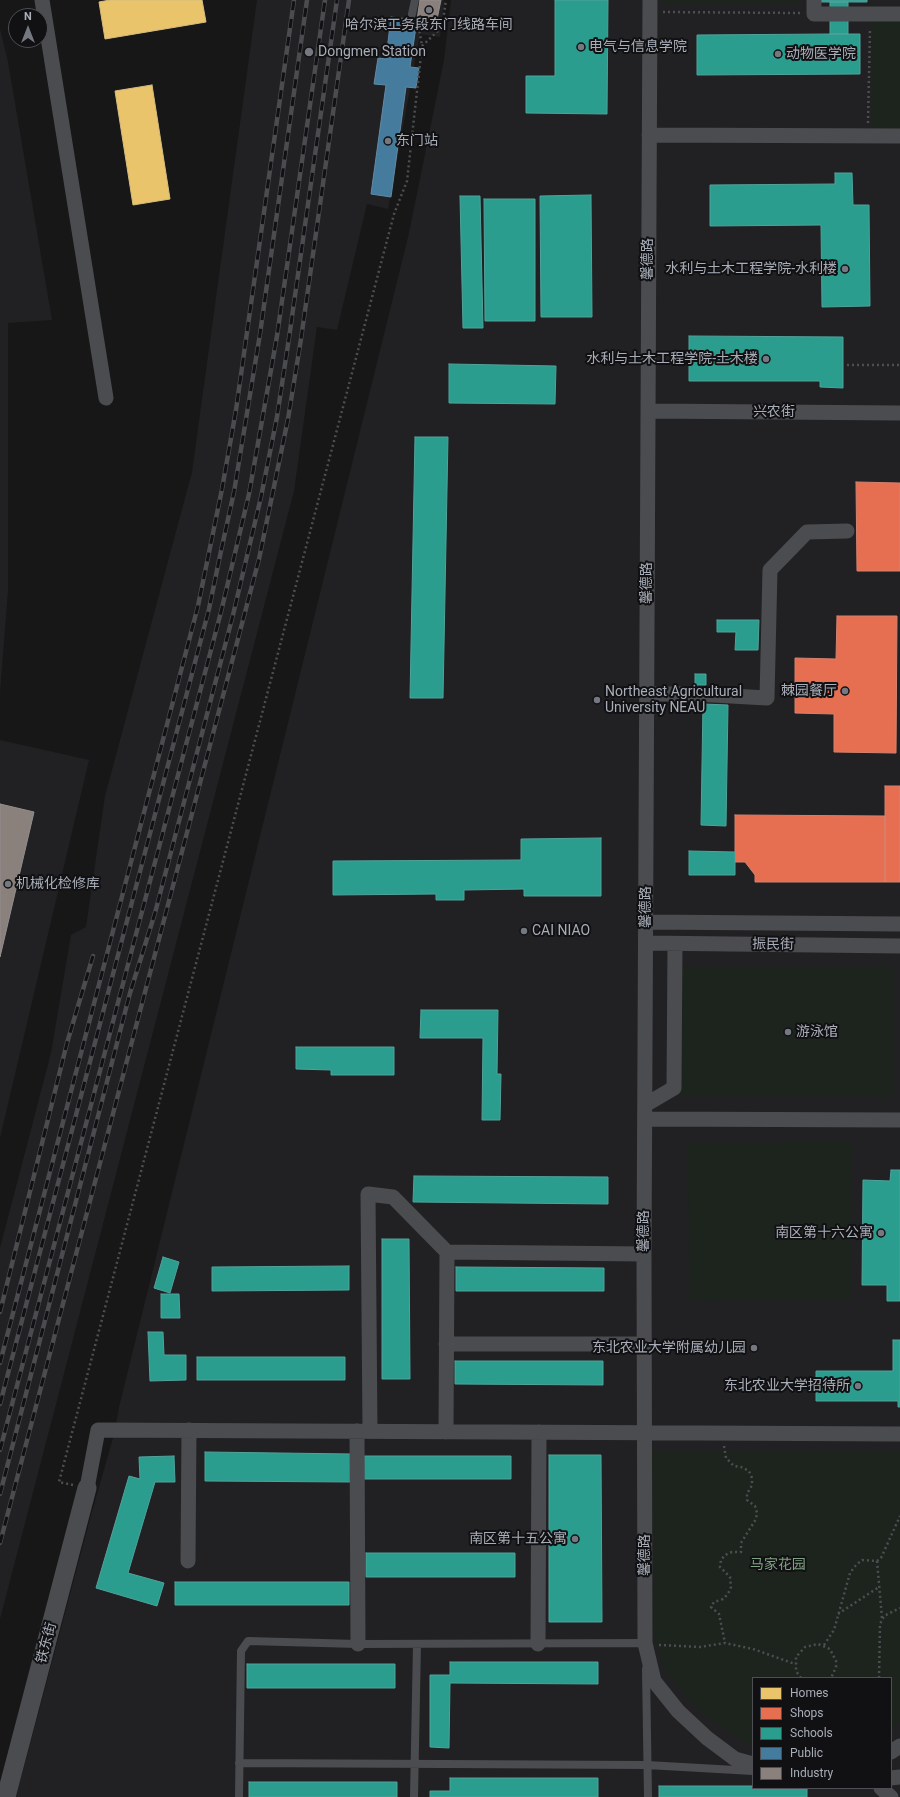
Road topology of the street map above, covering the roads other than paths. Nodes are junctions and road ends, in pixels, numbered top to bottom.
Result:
1 (42, 0) edge
2 (415, 0) edge
3 (650, 6) edge
4 (814, 7) edge
5 (412, 14) road end
6 (900, 14) edge
7 (649, 134) junction
8 (900, 136) edge
9 (106, 398) dead end
10 (648, 412) junction
11 (900, 413) edge
12 (847, 531) dead end
13 (647, 694) junction
14 (646, 922) junction
15 (771, 923) junction
16 (875, 924) junction
17 (900, 924) edge
18 (646, 944) junction
19 (675, 944) junction
20 (771, 945) junction
21 (875, 946) junction
22 (900, 946) edge
23 (645, 1112) junction
24 (900, 1120) edge
25 (447, 1252) junction
26 (644, 1254) junction
27 (446, 1344) junction
28 (644, 1344) junction
29 (189, 1430) junction
30 (364, 1431) junction
31 (446, 1432) junction
32 (539, 1432) junction
33 (644, 1433) junction
34 (900, 1434) edge
35 (86, 1488) joint
36 (188, 1561) dead end
37 (645, 1643) junction
38 (358, 1644) junction
39 (417, 1644) junction
40 (538, 1644) junction
41 (240, 1763) junction
42 (415, 1764) junction
43 (752, 1764) edge
44 (647, 1765) junction
45 (752, 1771) edge
46 (882, 1789) edge
47 (6, 1797) edge
48 (239, 1797) edge
49 (414, 1797) edge
50 (648, 1797) edge
51 (891, 1797) edge

1 - 9 street
2 - 5 lane
3 - 7 street, 馨德路
4 - 6 street
7 - 8 street
7 - 10 street, 馨德路
10 - 11 street, 兴农街
10 - 13 street, 馨德路
12 - 13 street
13 - 14 street, 馨德路
14 - 15 street, 振民街
14 - 18 street, 馨德路
15 - 16 street, 振民街
15 - 20 street
16 - 17 street, 振民街
16 - 21 street
18 - 19 street, 振民街
18 - 23 street, 馨德路
19 - 20 street, 振民街
19 - 23 street
20 - 21 street, 振民街
21 - 22 street, 振民街
23 - 24 street
23 - 26 street, 馨德路
25 - 26 street
25 - 27 street
25 - 30 street
26 - 28 street, 馨德路
27 - 28 street
27 - 31 street
28 - 33 street, 馨德路
29 - 30 street
29 - 35 street
29 - 36 street
30 - 31 street
30 - 38 street
31 - 32 street
32 - 33 street
32 - 40 street
33 - 34 street
33 - 37 street, 馨德路
35 - 47 street, 铁东街
37 - 40 lane
37 - 43 street, 馨德路
37 - 44 lane
38 - 39 lane
38 - 41 lane
39 - 40 lane
39 - 42 lane
41 - 42 lane
41 - 48 lane
42 - 44 lane
42 - 49 lane
44 - 45 lane
44 - 50 lane
46 - 51 street

